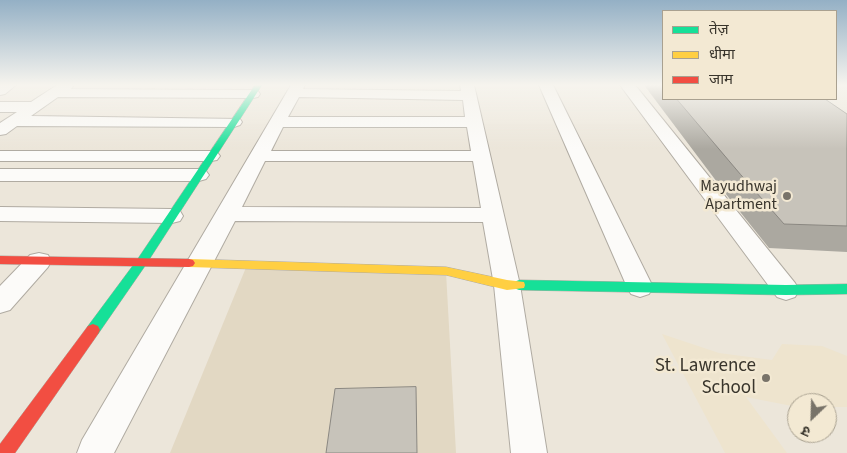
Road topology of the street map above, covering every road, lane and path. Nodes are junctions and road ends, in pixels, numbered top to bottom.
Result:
1 (245, 106) edge
2 (287, 106) edge
3 (471, 106) edge
4 (555, 106) edge
5 (643, 106) edge
6 (0, 107) edge
7 (34, 107) joint
8 (234, 122) junction
9 (278, 122) junction
10 (474, 122) junction
11 (7, 126) edge
12 (0, 156) edge
13 (211, 156) junction
14 (259, 156) junction
15 (482, 156) junction
16 (0, 175) edge
17 (199, 175) junction
18 (0, 214) edge
19 (226, 214) junction
20 (493, 215) junction
21 (172, 216) junction
22 (0, 260) edge
23 (39, 261) junction
24 (141, 263) junction
25 (198, 263) junction
26 (507, 285) junction
27 (631, 287) junction
28 (847, 289) edge
29 (786, 290) junction
30 (0, 303) edge
31 (4, 453) edge
32 (95, 453) edge
33 (529, 453) edge

1 - 8 street
2 - 9 street
3 - 10 street
4 - 27 street
5 - 29 street
6 - 7 street
7 - 11 street
8 - 11 street
8 - 13 street
9 - 10 street
9 - 14 street
10 - 15 street
12 - 13 street
13 - 17 street
14 - 15 street
14 - 19 street
15 - 20 street
16 - 17 street
17 - 21 street
18 - 21 street
19 - 20 street
19 - 25 street
20 - 26 street
21 - 24 street
22 - 23 street
23 - 24 street
23 - 30 street
24 - 25 street
24 - 31 street
25 - 26 street
25 - 32 street
26 - 27 street
26 - 33 street
27 - 29 street
28 - 29 street

